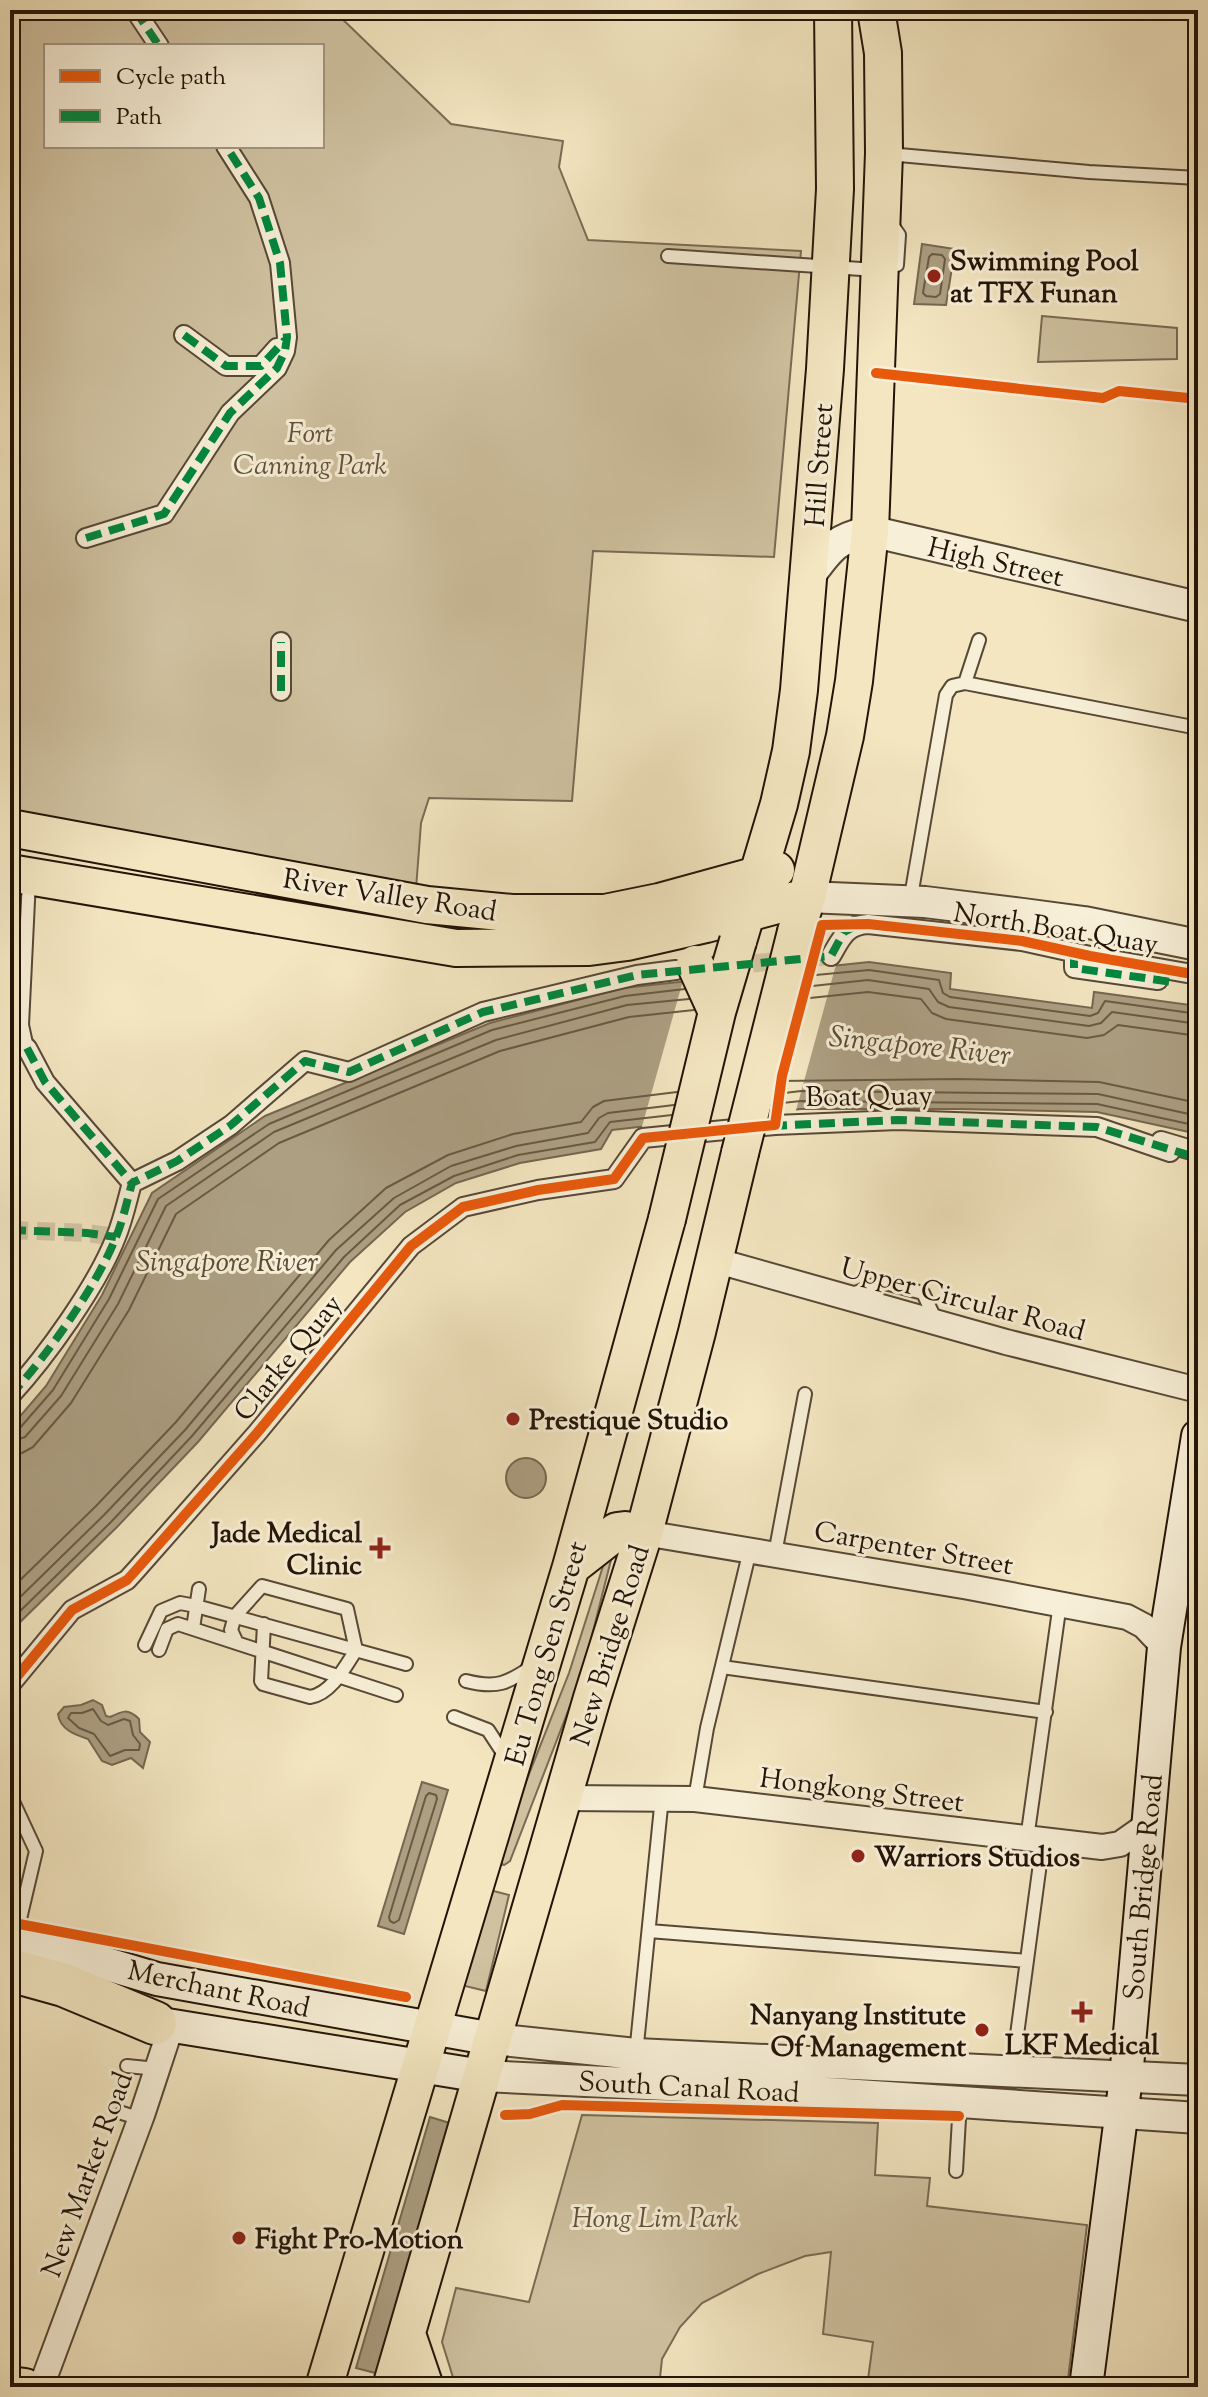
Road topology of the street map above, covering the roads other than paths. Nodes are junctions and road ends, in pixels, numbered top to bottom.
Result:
1 (135, 10) edge
2 (833, 10) edge
3 (876, 10) edge
4 (158, 44) edge
5 (227, 148) edge
6 (884, 153) junction
7 (1198, 178) edge
8 (668, 256) dead end
9 (830, 268) junction
10 (887, 285) junction
11 (184, 335) dead end
12 (287, 337) junction
13 (870, 531) junction
14 (86, 538) dead end
15 (810, 575) junction
16 (1198, 607) edge
17 (979, 640) dead end
18 (281, 642) dead end
19 (965, 683) junction
20 (281, 691) dead end
21 (1198, 728) edge
22 (10, 828) edge
23 (816, 858) junction
24 (20, 875) edge
25 (758, 875) junction
26 (807, 897) junction
27 (910, 902) junction
28 (743, 927) junction
29 (669, 933) junction
30 (1198, 945) edge
31 (1074, 952) junction
32 (831, 956) tunnel mouth
33 (685, 967) junction
34 (1198, 975) edge
35 (1198, 986) edge
36 (717, 1012) junction
37 (27, 1048) joint
38 (1097, 1127) junction
39 (643, 1138) joint
40 (1170, 1152) dead end
41 (1198, 1152) edge
42 (132, 1183) junction
43 (714, 1260) junction
44 (1198, 1390) edge
45 (805, 1394) dead end
46 (10, 1396) edge
47 (1198, 1436) edge
48 (1192, 1496) edge
49 (644, 1533) junction
50 (750, 1550) junction
51 (775, 1554) junction
52 (571, 1567) junction
53 (199, 1589) dead end
54 (1060, 1603) junction
55 (196, 1606) junction
56 (235, 1616) junction
57 (264, 1624) junction
58 (193, 1628) junction
59 (237, 1643) junction
60 (145, 1645) dead end
61 (1164, 1647) junction
62 (159, 1650) dead end
63 (356, 1650) junction
64 (261, 1651) junction
65 (543, 1660) junction
66 (406, 1664) dead end
67 (722, 1667) junction
68 (339, 1675) junction
69 (466, 1681) dead end
70 (10, 1685) edge
71 (396, 1695) dead end
72 (1046, 1712) junction
73 (454, 1717) dead end
74 (511, 1770) junction
75 (10, 1795) edge
76 (662, 1797) junction
77 (563, 1798) junction
78 (695, 1799) junction
79 (1147, 1825) junction
80 (1035, 1840) junction
81 (485, 1855) junction
82 (545, 1861) junction
83 (649, 1931) junction
84 (12, 1947) edge
85 (1027, 1961) junction
86 (10, 1990) edge
87 (163, 2025) junction
88 (430, 2028) junction
89 (493, 2039) junction
90 (636, 2054) junction
91 (420, 2064) junction
92 (127, 2066) dead end
93 (157, 2069) junction
94 (1012, 2072) junction
95 (482, 2076) junction
96 (1126, 2078) junction
97 (1198, 2080) edge
98 (960, 2101) junction
99 (1122, 2113) junction
100 (1198, 2118) edge
101 (956, 2171) dead end
102 (407, 2334) junction
103 (10, 2385) edge
104 (25, 2387) edge
105 (41, 2387) edge
106 (324, 2387) edge
107 (391, 2387) edge
108 (425, 2387) edge
109 (1086, 2387) edge

1 - 4 street
2 - 9 main road, Hill Street
3 - 6 main road, Hill Street
5 - 12 street
6 - 7 lane
6 - 10 main road, Hill Street
8 - 9 lane
9 - 10 lane
9 - 15 main road, Hill Street
10 - 13 main road, Hill Street
11 - 12 street
12 - 14 street
13 - 15 street
13 - 16 street, High Street
13 - 23 main road, Hill Street
15 - 25 main road, Hill Street
17 - 19 lane
18 - 20 street
19 - 21 lane
19 - 27 lane
22 - 25 main road, River Valley Road
23 - 25 main road, River Valley Road
23 - 26 main road, Hill Street
24 - 29 main road, River Valley Road
24 - 37 lane
25 - 28 main road, Hill Street
26 - 27 street, North Boat Quay
26 - 28 main road, River Valley Road
26 - 43 main road, New Bridge Road, bridge
27 - 30 street, North Boat Quay
28 - 29 main road, River Valley Road
28 - 36 main road, Eu Tong Sen Street, bridge
29 - 33 main road
31 - 32 street, North Boat Quay
31 - 34 street, North Boat Quay
31 - 35 street, North Boat Quay
33 - 36 main road, bridge
33 - 42 street
36 - 52 main road, Eu Tong Sen Street, bridge
37 - 42 street
38 - 39 street, Boat Quay
38 - 40 street, Boat Quay
38 - 41 street, Boat Quay
39 - 70 street, Clarke Quay
42 - 46 street
43 - 44 street, Upper Circular Road
43 - 49 main road, New Bridge Road
45 - 51 lane
47 - 48 main road, South Bridge Road
48 - 61 main road, South Bridge Road
49 - 50 street, Carpenter Street
49 - 52 main road
49 - 77 main road, New Bridge Road
50 - 51 street, Carpenter Street
50 - 67 lane
51 - 54 street, Carpenter Street
52 - 65 main road, Eu Tong Sen Street
53 - 55 lane
54 - 61 street, Carpenter Street
54 - 72 lane
55 - 56 lane
55 - 58 lane
55 - 60 lane
56 - 57 lane
56 - 59 lane
56 - 63 lane
57 - 63 lane
57 - 64 lane
58 - 59 lane
58 - 62 lane
59 - 64 lane
61 - 79 main road, South Bridge Road
63 - 66 lane
63 - 68 lane
64 - 68 lane
64 - 68 lane
65 - 69 lane
65 - 74 main road, Eu Tong Sen Street
67 - 72 lane
67 - 78 lane
68 - 71 lane
72 - 80 lane
73 - 74 lane
74 - 81 main road, Eu Tong Sen Street
75 - 84 lane
76 - 77 street, Hongkong Street
76 - 78 street, Hongkong Street
76 - 83 lane
77 - 82 main road, New Bridge Road
78 - 80 street, Hongkong Street
79 - 80 street, Hongkong Street
79 - 96 main road, South Bridge Road
80 - 85 lane
81 - 82 main road
81 - 88 main road, Eu Tong Sen Street
82 - 89 main road, New Bridge Road
83 - 85 lane
83 - 90 lane
84 - 87 highway
84 - 88 main road, Merchant Road
85 - 94 lane
86 - 87 street, Merchant Road
87 - 91 main road, Merchant Road
87 - 93 street, New Market Road
88 - 89 main road, Merchant Road
88 - 91 main road, Eu Tong Sen Street
89 - 90 street
89 - 95 main road, New Bridge Road
90 - 94 street
91 - 95 main road, South Canal Road
91 - 106 main road, Eu Tong Sen Street
92 - 93 lane
93 - 105 street, New Market Road
94 - 96 street
95 - 98 street, South Canal Road
95 - 102 main road, New Bridge Road
96 - 97 street
96 - 99 main road, South Bridge Road
98 - 99 street, South Canal Road
98 - 101 lane
99 - 100 street, South Canal Road
99 - 109 main road, South Bridge Road
102 - 107 main road, New Bridge Road
102 - 108 main road
103 - 104 main road

